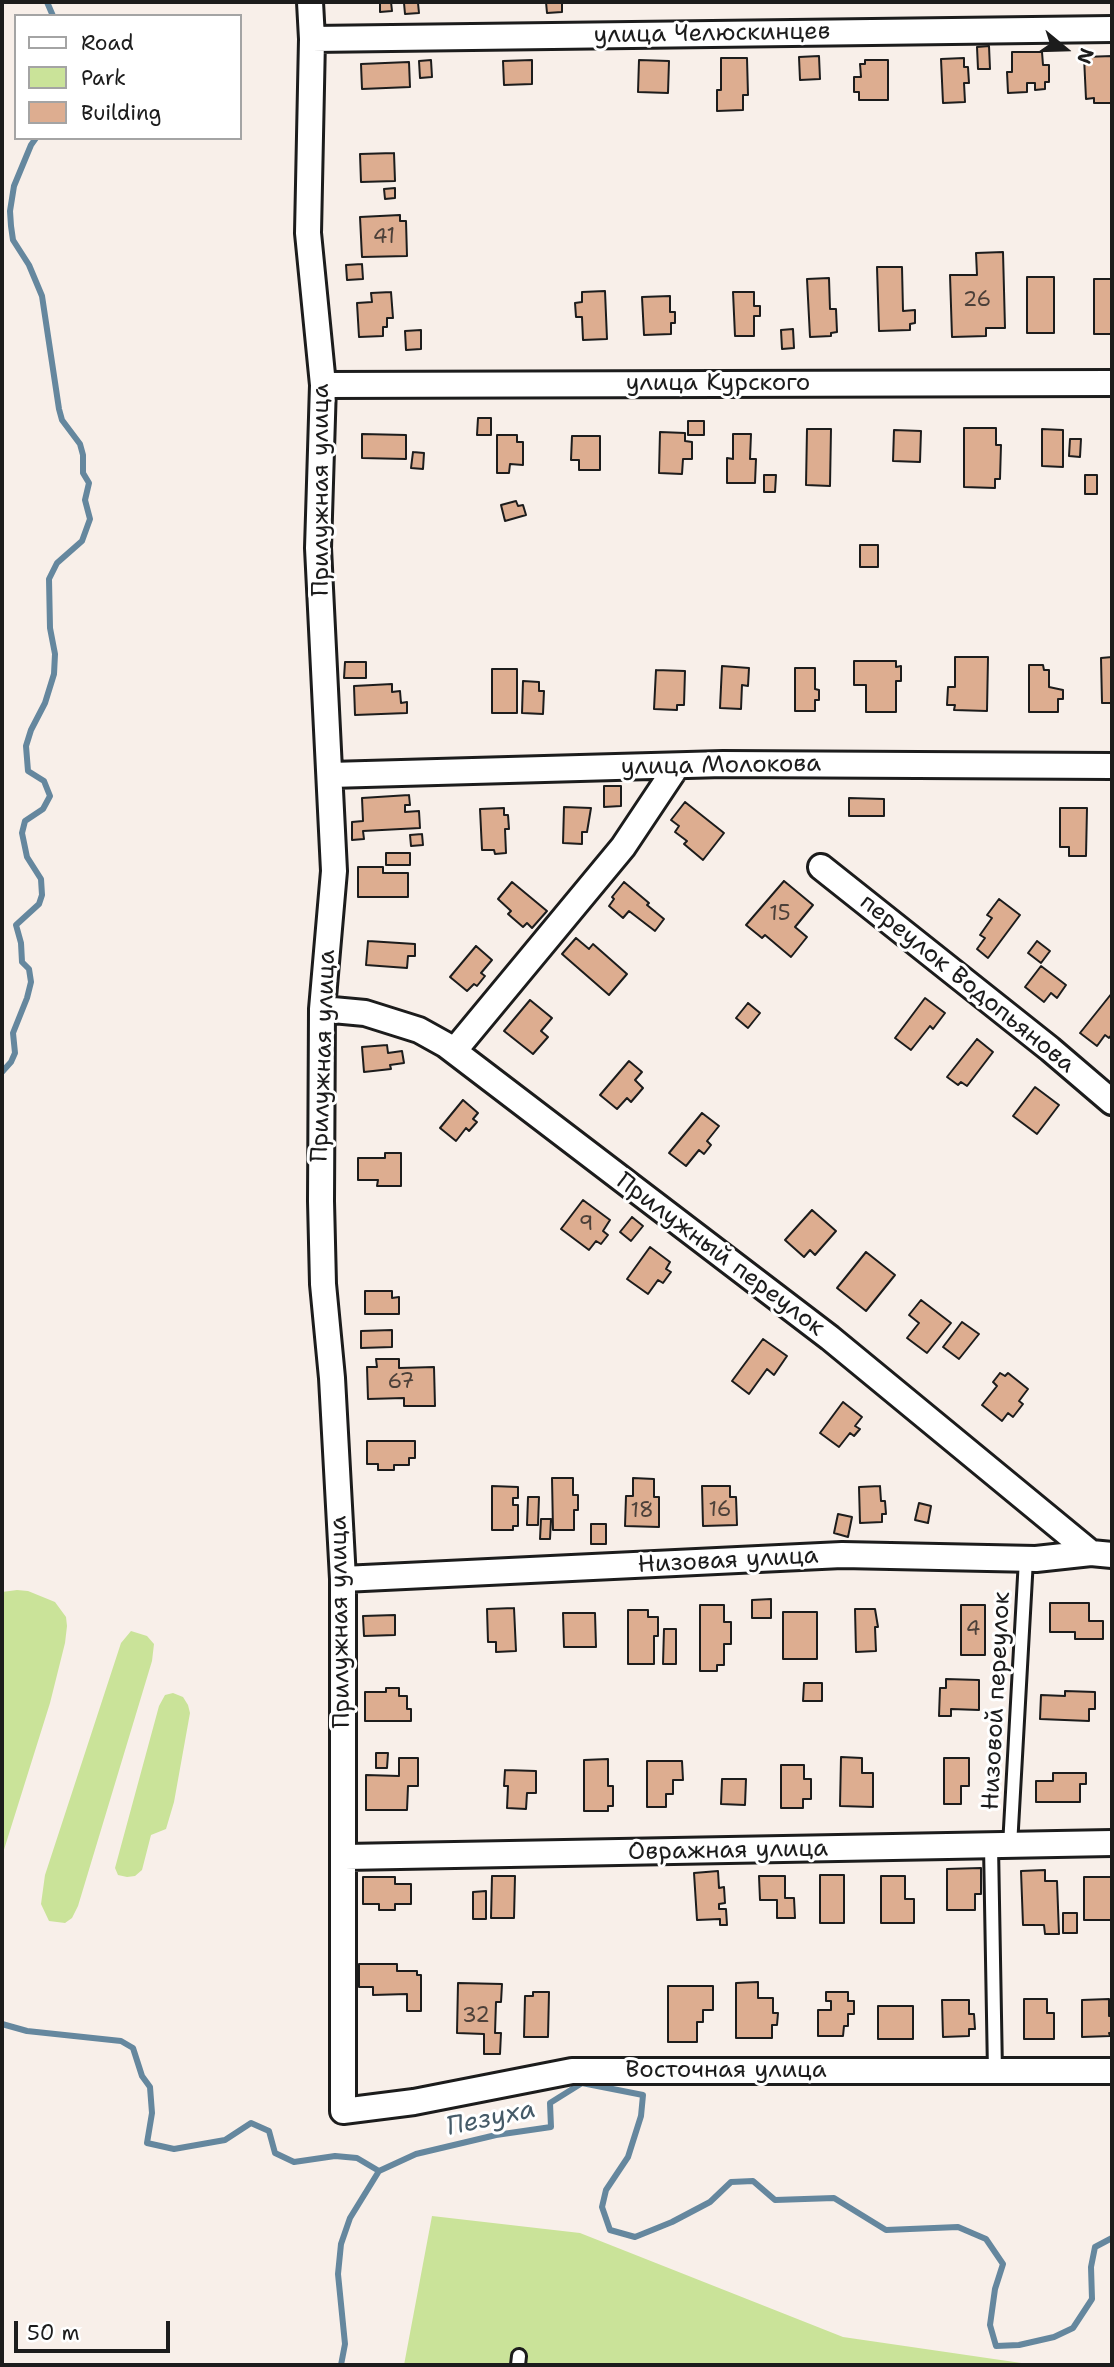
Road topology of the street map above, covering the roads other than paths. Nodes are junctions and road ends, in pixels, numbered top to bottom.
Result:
1 (310, 2) edge
2 (1112, 29) edge
3 (312, 39) junction
4 (1112, 383) edge
5 (323, 385) junction
6 (677, 766) junction
7 (1112, 766) edge
8 (330, 775) junction
9 (821, 867) dead end
10 (321, 1009) junction
11 (454, 1051) junction
12 (1112, 1102) edge
13 (1105, 1550) edge
14 (1026, 1559) junction
15 (343, 1579) junction
16 (1112, 1843) edge
17 (1000, 1846) junction
18 (345, 1857) junction
19 (1112, 2071) edge
20 (995, 2072) junction
21 (343, 2111) joint

1 - 3 street, Прилужная улица
2 - 3 street, улица Челюскинцев
3 - 5 street, Прилужная улица
4 - 5 street, улица Курского
5 - 8 street, Прилужная улица
6 - 7 street, улица Молокова
6 - 8 street, улица Молокова
6 - 11 street
8 - 10 street, Прилужная улица
9 - 12 street, переулок Водопьянова
10 - 11 street, Прилужный переулок
10 - 15 street, Прилужная улица
11 - 13 street, Прилужный переулок
13 - 14 street, Низовая улица
14 - 15 street, Низовая улица
14 - 17 lane, Низовой переулок
15 - 18 street, Прилужная улица
16 - 17 street, Овражная улица
17 - 18 street, Овражная улица
17 - 20 lane, Низовой переулок
18 - 21 street, Прилужная улица
19 - 20 street, Восточная улица
20 - 21 street, Восточная улица

